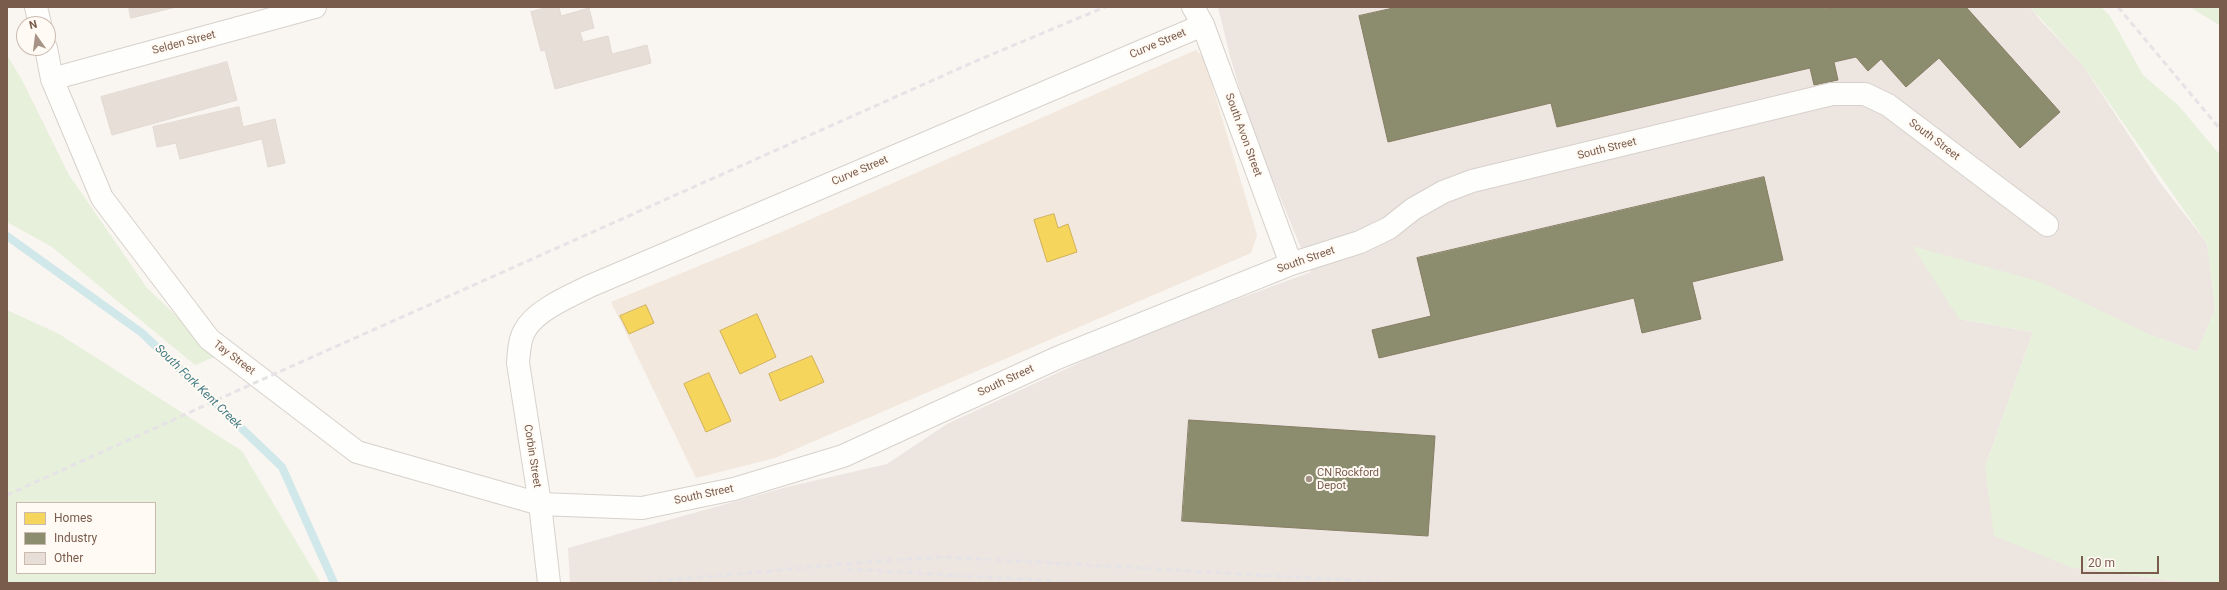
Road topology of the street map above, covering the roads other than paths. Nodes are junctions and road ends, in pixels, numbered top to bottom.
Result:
1 (315, 7) edge
2 (1198, 16) edge
3 (48, 56) edge
4 (52, 79) junction
5 (2047, 225) dead end
6 (1291, 264) junction
7 (525, 329) joint
8 (540, 504) junction
9 (548, 583) edge

1 - 4 street, Selden Street
2 - 6 street, South Avon Street
2 - 7 street, Curve Street
3 - 4 street, Tay Street
4 - 8 street, Tay Street
5 - 6 street, South Street
6 - 8 street, South Street
7 - 8 street, Corbin Street
8 - 9 street, Corbin Street

